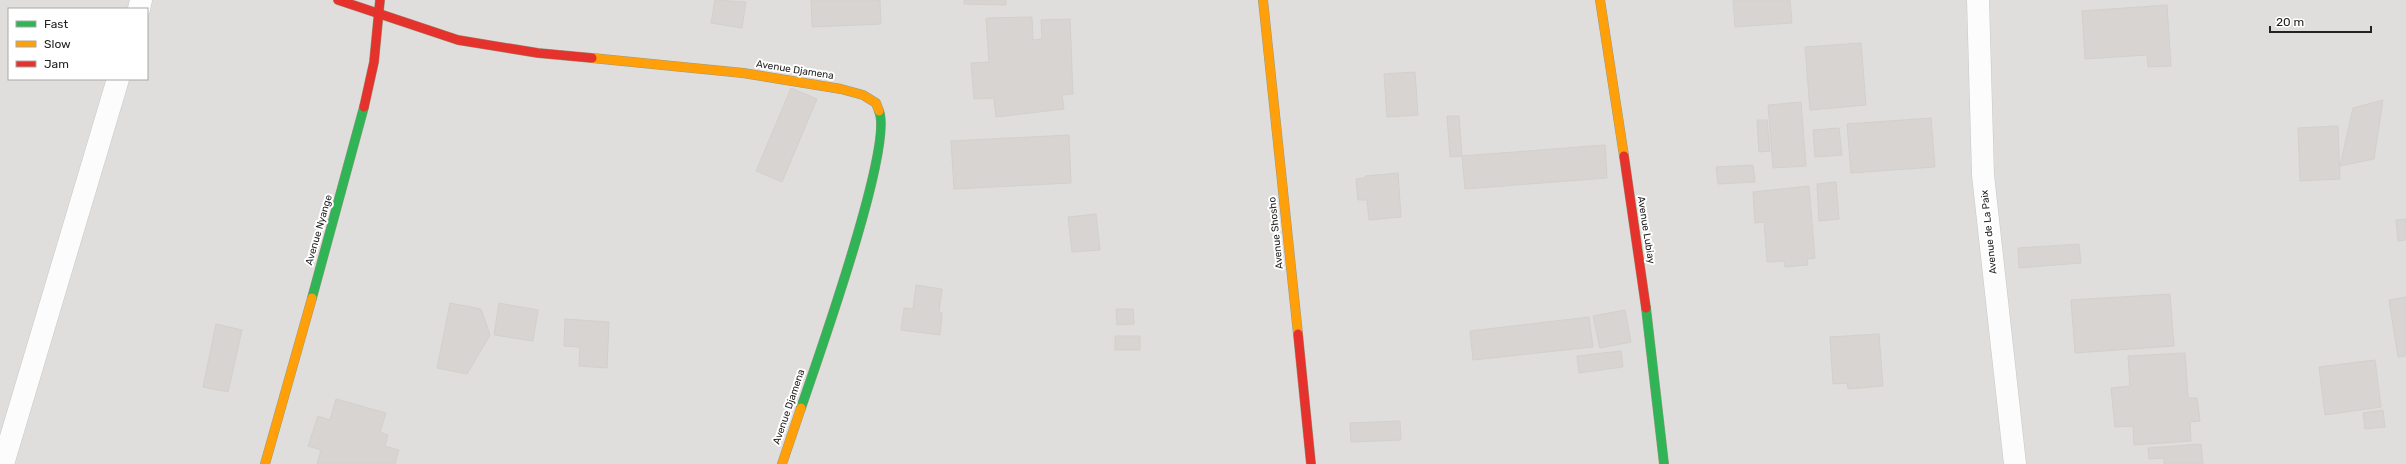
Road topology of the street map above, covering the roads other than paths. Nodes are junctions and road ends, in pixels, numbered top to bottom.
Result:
1 (338, 0) edge
2 (380, 0) edge
3 (1263, 0) edge
4 (1600, 0) edge
5 (1978, 0) edge
6 (378, 12) junction
7 (118, 80) edge
8 (2, 464) edge
9 (265, 464) edge
10 (782, 464) edge
11 (1311, 464) edge
12 (1664, 464) edge
13 (2015, 464) edge

1 - 6 street, Avenue Djamena
2 - 6 street, Avenue Nyange
3 - 11 street, Avenue Shosho
4 - 12 street, Avenue Lubiay
5 - 13 street, Avenue de La Paix
6 - 9 street, Avenue Nyange
6 - 10 street, Avenue Djamena
7 - 8 street

